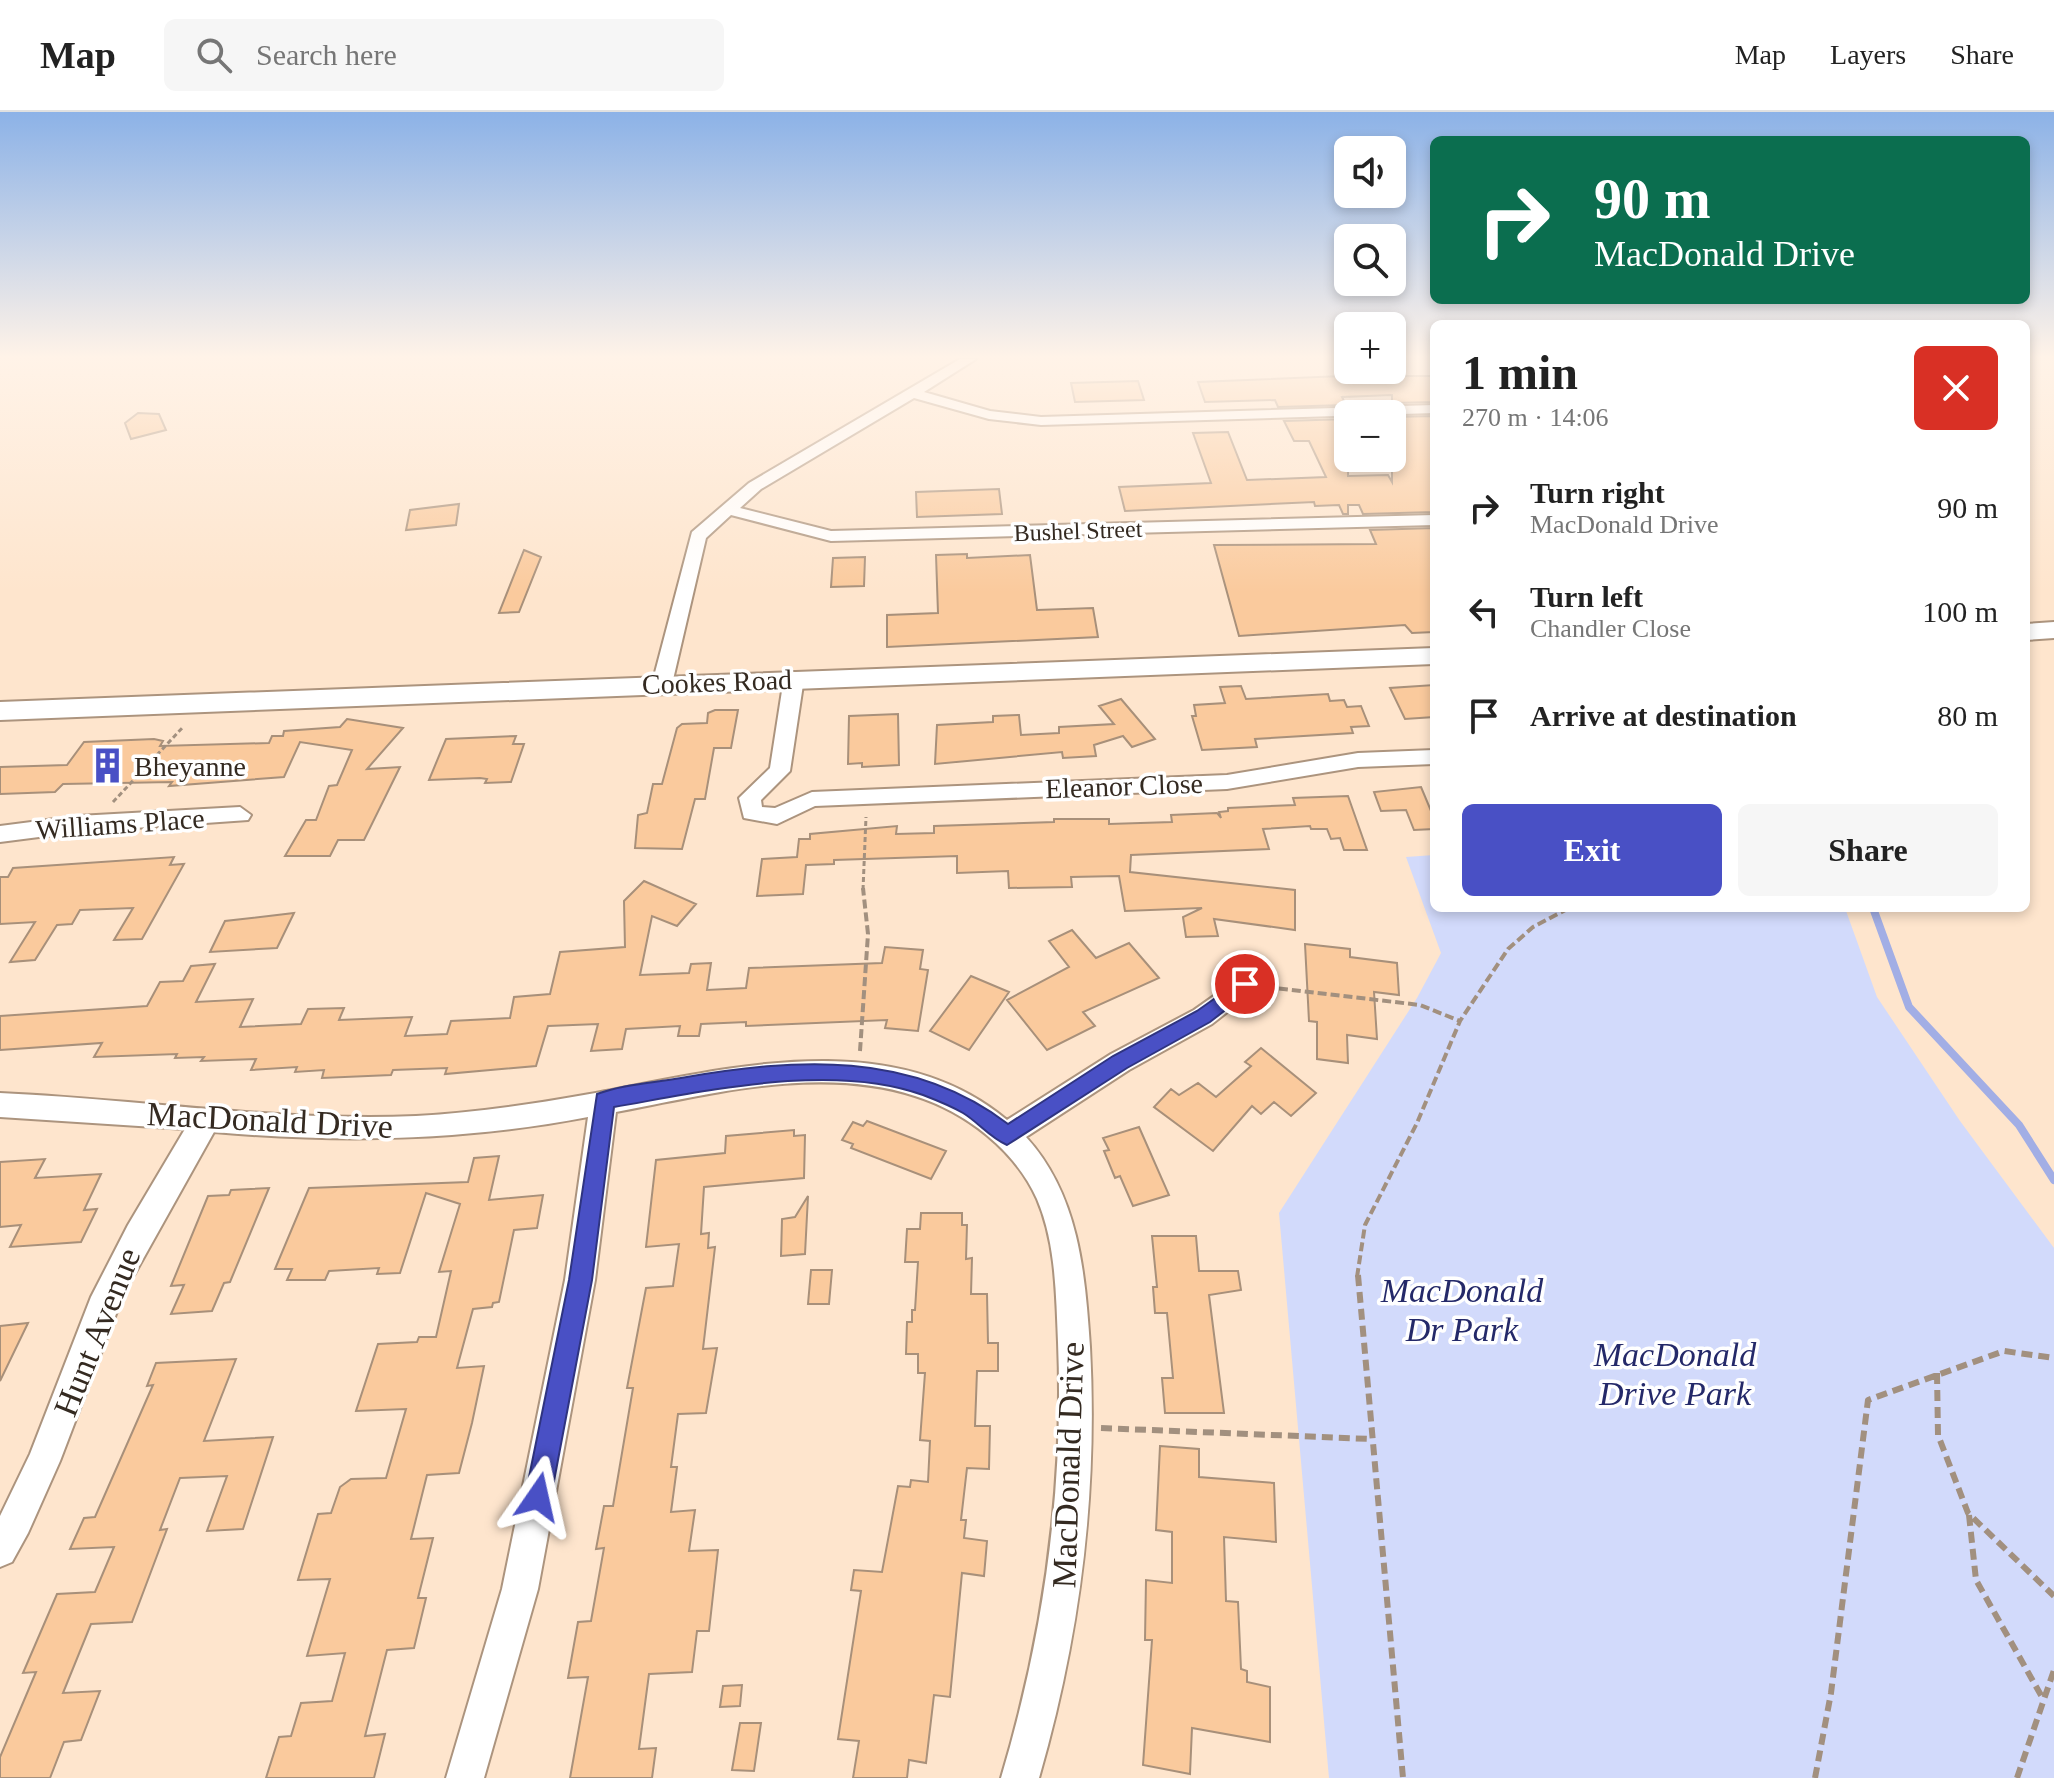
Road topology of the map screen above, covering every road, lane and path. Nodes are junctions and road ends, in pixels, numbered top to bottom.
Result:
1 (839, 437) edge
2 (726, 509) junction
3 (1430, 520) edge
4 (2054, 630) edge
5 (2030, 632) edge
6 (1430, 656) edge
7 (794, 678) junction
8 (662, 684) junction
9 (0, 711) edge
10 (189, 720) dead end
11 (1430, 757) edge
12 (780, 771) junction
13 (812, 799) junction
14 (110, 805) dead end
15 (866, 805) dead end
16 (240, 815) dead end
17 (0, 834) edge
18 (1561, 912) edge
19 (1245, 984) dead end
20 (1274, 988) dead end
21 (1460, 1021) junction
22 (860, 1058) dead end
23 (604, 1100) junction
24 (0, 1105) edge
25 (206, 1120) junction
26 (1007, 1135) junction
27 (2054, 1358) edge
28 (1937, 1373) junction
29 (1098, 1428) dead end
30 (1371, 1439) junction
31 (1968, 1513) junction
32 (0, 1550) edge
33 (2054, 1596) edge
34 (2054, 1670) edge
35 (2042, 1697) junction
36 (465, 1778) edge
37 (1020, 1778) edge
38 (1403, 1778) edge
39 (1815, 1778) edge
40 (2017, 1778) edge

1 - 2 street
2 - 3 street, Bushel Street
2 - 8 street
4 - 5 street
6 - 7 street, Cookes Road
7 - 8 street, Cookes Road
7 - 12 street
8 - 9 street, Cookes Road
10 - 14 path
11 - 13 street, Eleanor Close
12 - 13 street
12 - 13 street, Eleanor Close
15 - 22 path
16 - 17 street, Williams Place
18 - 21 path
19 - 26 street
20 - 21 path
21 - 30 path
23 - 25 street, MacDonald Drive
23 - 26 street, MacDonald Drive
23 - 36 street
24 - 25 street, MacDonald Drive
25 - 32 street, Hunt Avenue
26 - 37 street, MacDonald Drive
27 - 28 path
28 - 31 path
28 - 39 path
29 - 30 path
30 - 38 path
31 - 33 path
31 - 35 path
34 - 35 path
35 - 40 path

